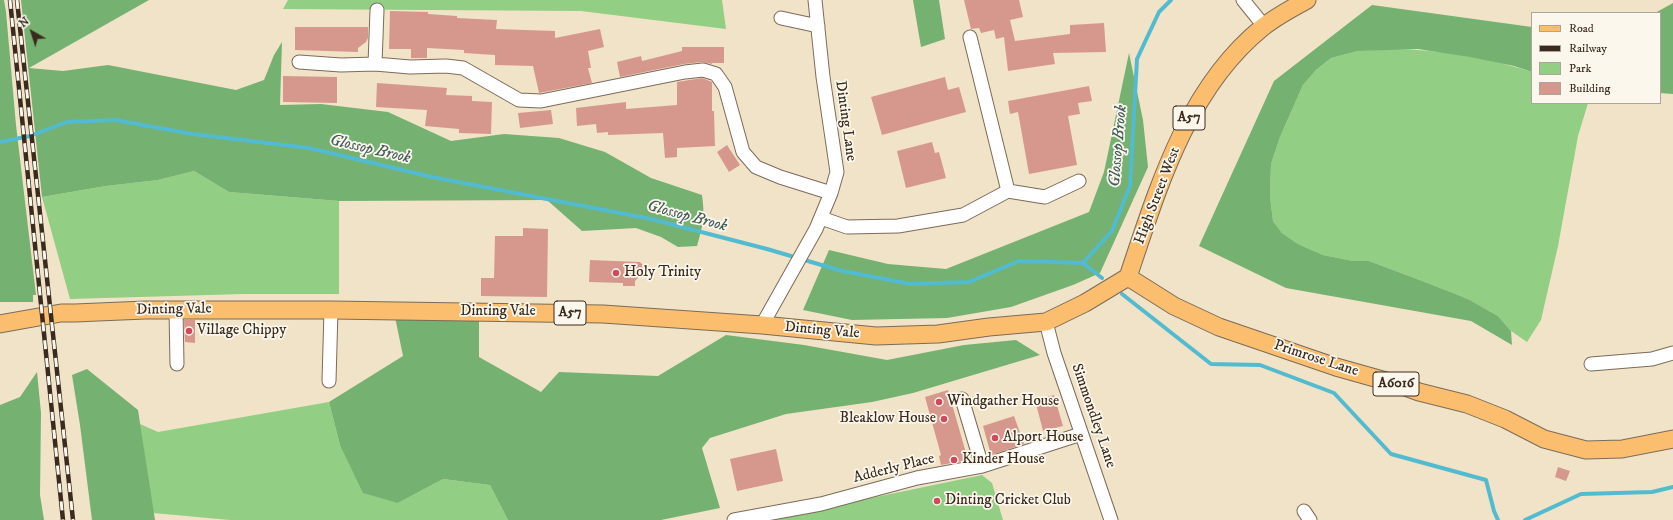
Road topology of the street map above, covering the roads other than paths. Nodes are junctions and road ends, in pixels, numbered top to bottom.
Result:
1 (815, 0) edge
2 (1243, 0) edge
3 (1307, 0) edge
4 (377, 10) dead end
5 (781, 18) dead end
6 (818, 26) junction
7 (1264, 26) junction
8 (970, 37) dead end
9 (298, 62) dead end
10 (375, 64) junction
11 (1079, 182) dead end
12 (1008, 191) junction
13 (831, 193) junction
14 (821, 218) junction
15 (1128, 277) junction
16 (176, 310) junction
17 (330, 310) junction
18 (1046, 322) junction
19 (0, 324) edge
20 (762, 325) junction
21 (1673, 353) edge
22 (177, 364) dead end
23 (1591, 364) dead end
24 (329, 381) dead end
25 (962, 399) dead end
26 (1081, 434) junction
27 (1673, 439) edge
28 (982, 466) junction
29 (734, 520) edge
30 (1111, 520) edge

1 - 6 street, Dinting Lane
2 - 7 street
3 - 7 main road, High Street West / A57
4 - 10 street
5 - 6 street
6 - 13 street, Dinting Lane
7 - 15 main road, High Street West / A57
8 - 12 street
9 - 10 street
10 - 13 street
11 - 12 street
12 - 14 street
13 - 14 street, Dinting Lane
14 - 20 street, Dinting Lane
15 - 18 main road, Dinting Vale / A57
15 - 27 main road, Primrose Lane / A6016
16 - 17 main road, Dinting Vale / A57
16 - 19 main road, Dinting Vale / A57
16 - 22 street
17 - 20 main road, Dinting Vale / A57
17 - 24 street
18 - 20 main road, Dinting Vale / A57
18 - 26 street, Simmondley Lane
21 - 23 street
25 - 28 street
26 - 28 street, Adderly Place
26 - 30 street, Simmondley Lane
28 - 29 street, Adderly Place

